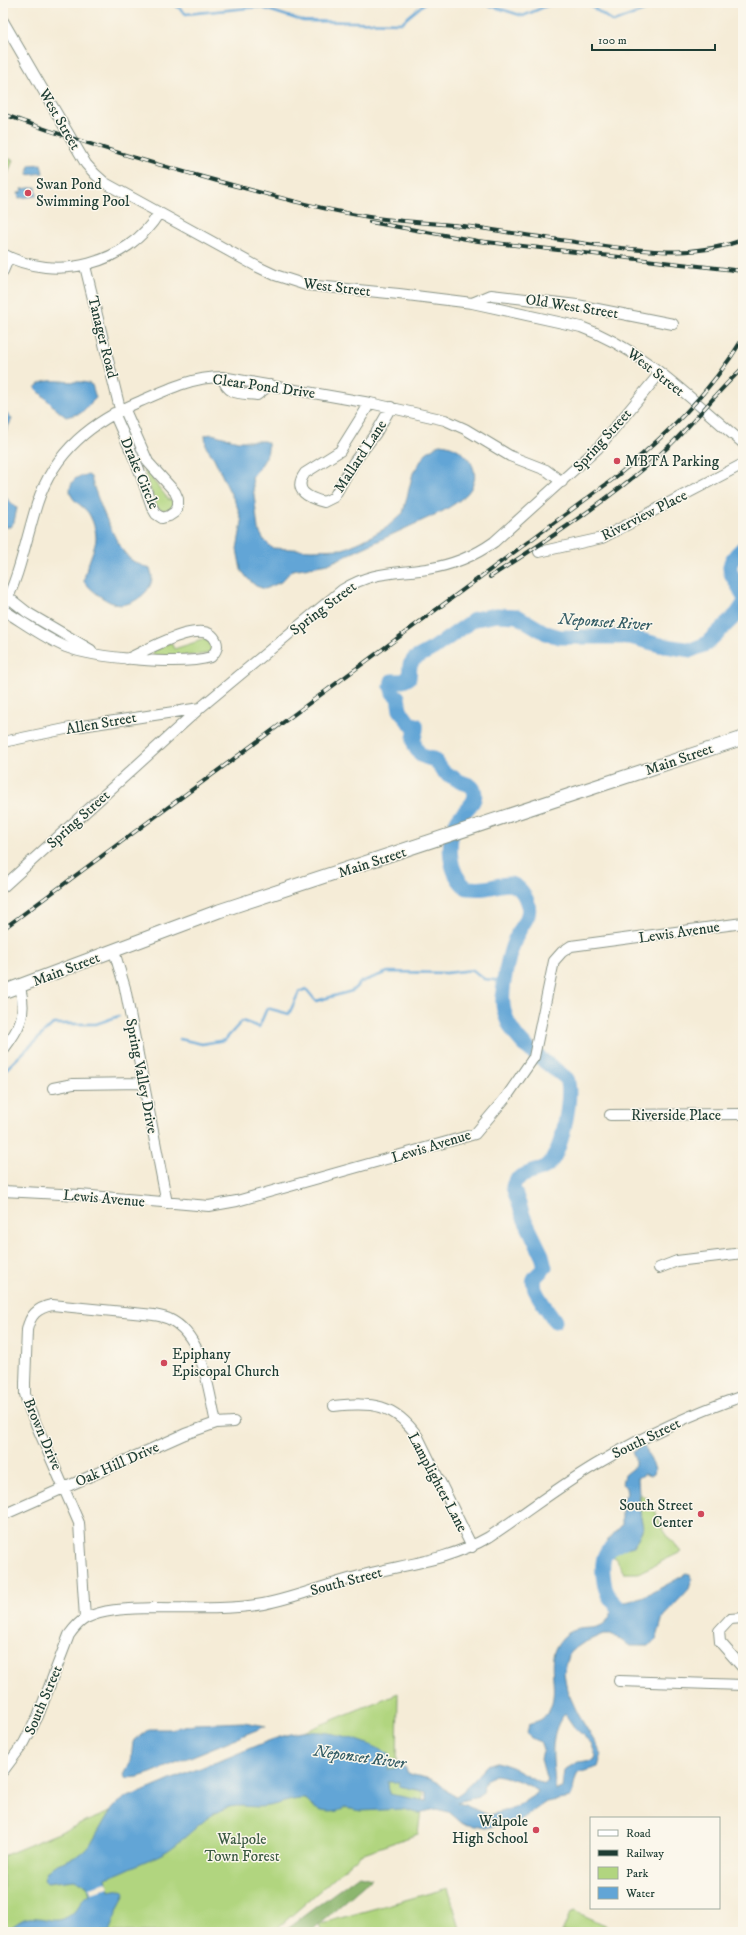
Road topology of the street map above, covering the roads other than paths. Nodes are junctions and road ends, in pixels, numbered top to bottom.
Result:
1 (3, 22) edge
2 (159, 213) junction
3 (6, 256) edge
4 (85, 266) junction
5 (3, 271) edge
6 (472, 304) junction
7 (673, 324) dead end
8 (660, 373) junction
9 (370, 403) junction
10 (391, 407) junction
11 (120, 410) junction
12 (743, 443) edge
13 (148, 462) junction
14 (743, 464) edge
15 (138, 467) junction
16 (562, 482) junction
17 (539, 552) dead end
18 (5, 596) edge
19 (3, 609) edge
20 (96, 653) junction
21 (127, 659) junction
22 (200, 708) junction
23 (742, 741) edge
24 (3, 742) edge
25 (3, 887) edge
26 (743, 923) edge
27 (114, 951) junction
28 (20, 987) junction
29 (3, 992) edge
30 (3, 1050) edge
31 (143, 1083) junction
32 (53, 1088) dead end
33 (743, 1114) edge
34 (610, 1115) dead end
35 (3, 1191) edge
36 (167, 1203) junction
37 (743, 1253) edge
38 (659, 1268) dead end
39 (743, 1396) edge
40 (334, 1406) dead end
41 (234, 1422) dead end
42 (216, 1423) junction
43 (65, 1487) junction
44 (3, 1516) edge
45 (472, 1547) junction
46 (85, 1618) junction
47 (743, 1618) edge
48 (743, 1668) edge
49 (619, 1681) dead end
50 (743, 1685) edge
51 (3, 1771) edge

1 - 2 street, West Street
2 - 4 street
2 - 6 street, West Street
3 - 4 street
3 - 5 street
4 - 11 street, Tanager Road
6 - 7 street, Old West Street
6 - 8 street, West Street
8 - 12 street, West Street
8 - 16 street, Spring Street
9 - 10 street, Clear Pond Drive
9 - 10 street, Mallard Lane
9 - 11 street, Clear Pond Drive
10 - 16 street, Clear Pond Drive
11 - 13 street, Drake Circle
11 - 15 street, Drake Circle
11 - 18 street, Clear Pond Drive
13 - 15 street
13 - 15 street, Drake Circle
14 - 17 street, Riverview Place
16 - 22 street, Spring Street
18 - 19 street, Clear Pond Drive
18 - 20 street
19 - 20 street
20 - 21 street
21 - 21 street
22 - 24 street, Allen Street
22 - 25 street, Spring Street
23 - 27 main road, Main Street
26 - 36 street, Lewis Avenue
27 - 28 main road, Main Street
27 - 31 street, Spring Valley Drive
28 - 29 main road, Main Street
28 - 30 street
31 - 32 street
31 - 36 street, Spring Valley Drive
33 - 34 street, Riverside Place
35 - 36 street, Lewis Avenue
37 - 38 street
39 - 45 street, South Street
40 - 45 street, Lamplighter Lane
41 - 42 street, Oak Hill Drive
42 - 43 street, Oak Hill Drive
42 - 43 street, Brown Drive
43 - 44 street, Oak Hill Drive
43 - 46 street, Brown Drive
45 - 46 street, South Street
46 - 51 street, South Street
47 - 48 street
49 - 50 street

